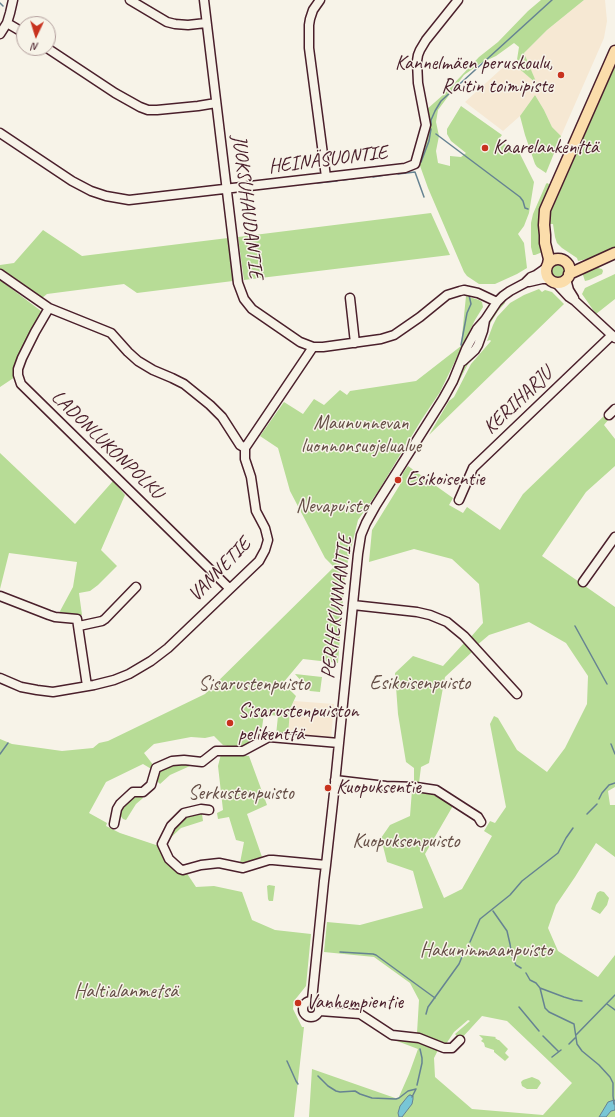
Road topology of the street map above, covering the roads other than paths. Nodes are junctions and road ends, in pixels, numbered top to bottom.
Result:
1 (12, 0) edge
2 (130, 0) edge
3 (204, 0) edge
4 (320, 0) edge
5 (458, 0) edge
6 (7, 23) junction
7 (206, 23) junction
8 (16, 28) edge
9 (0, 34) edge
10 (615, 51) edge
11 (56, 54) edge
12 (216, 103) junction
13 (0, 133) edge
14 (326, 177) junction
15 (227, 189) junction
16 (545, 235) junction
17 (615, 253) edge
18 (564, 261) junction
19 (592, 263) junction
20 (547, 266) junction
21 (0, 274) edge
22 (567, 277) junction
23 (552, 280) junction
24 (525, 283) junction
25 (350, 298) dead end
26 (575, 301) junction
27 (497, 302) junction
28 (49, 308) junction
29 (613, 336) edge
30 (355, 343) junction
31 (313, 347) junction
32 (245, 448) junction
33 (459, 500) dead end
34 (615, 536) edge
35 (583, 582) dead end
36 (136, 587) dead end
37 (229, 588) junction
38 (0, 596) edge
39 (353, 605) junction
40 (79, 626) junction
41 (0, 678) edge
42 (88, 686) junction
43 (517, 694) dead end
44 (338, 743) junction
45 (335, 780) junction
46 (209, 810) dead end
47 (481, 822) dead end
48 (114, 824) dead end
49 (326, 866) junction
50 (312, 1000) junction
51 (320, 1011) junction
52 (460, 1040) dead end

1 - 6 street
2 - 7 street
3 - 7 street, JUOKSUHAUDANTIE
4 - 14 street
5 - 14 street, HEINÄSUONTIE
6 - 8 street
6 - 9 street
7 - 12 street, JUOKSUHAUDANTIE
10 - 16 main road
11 - 12 street
12 - 15 street, JUOKSUHAUDANTIE
13 - 15 street, HEINÄSUONTIE
14 - 15 street, HEINÄSUONTIE
15 - 31 street, JUOKSUHAUDANTIE
16 - 18 main road
16 - 20 main road
17 - 19 main road
18 - 19 main road
18 - 20 main road
18 - 22 main road
19 - 22 main road
20 - 23 main road
20 - 24 street, PERHEKUNNANTIE
21 - 28 street
22 - 23 main road
22 - 26 street
23 - 24 street, PERHEKUNNANTIE
23 - 26 street
24 - 27 street, PERHEKUNNANTIE
25 - 30 street
26 - 29 street
27 - 30 street, JUOKSUHAUDANTIE
27 - 39 street, PERHEKUNNANTIE
28 - 32 street
28 - 37 street, LADONLUKONPOLKU
29 - 33 street, KERIHARJU
30 - 31 street, JUOKSUHAUDANTIE
31 - 32 street
32 - 37 street, VANNETIE
34 - 35 street
36 - 40 street
37 - 42 street, VANNETIE
38 - 40 street
39 - 43 street
39 - 44 street, PERHEKUNNANTIE
40 - 42 street
41 - 42 street, VANNETIE
44 - 45 street, PERHEKUNNANTIE
44 - 48 street
45 - 47 street
45 - 49 street, PERHEKUNNANTIE
46 - 49 street
49 - 50 street, PERHEKUNNANTIE
50 - 51 street
50 - 51 street, PERHEKUNNANTIE
51 - 52 street

